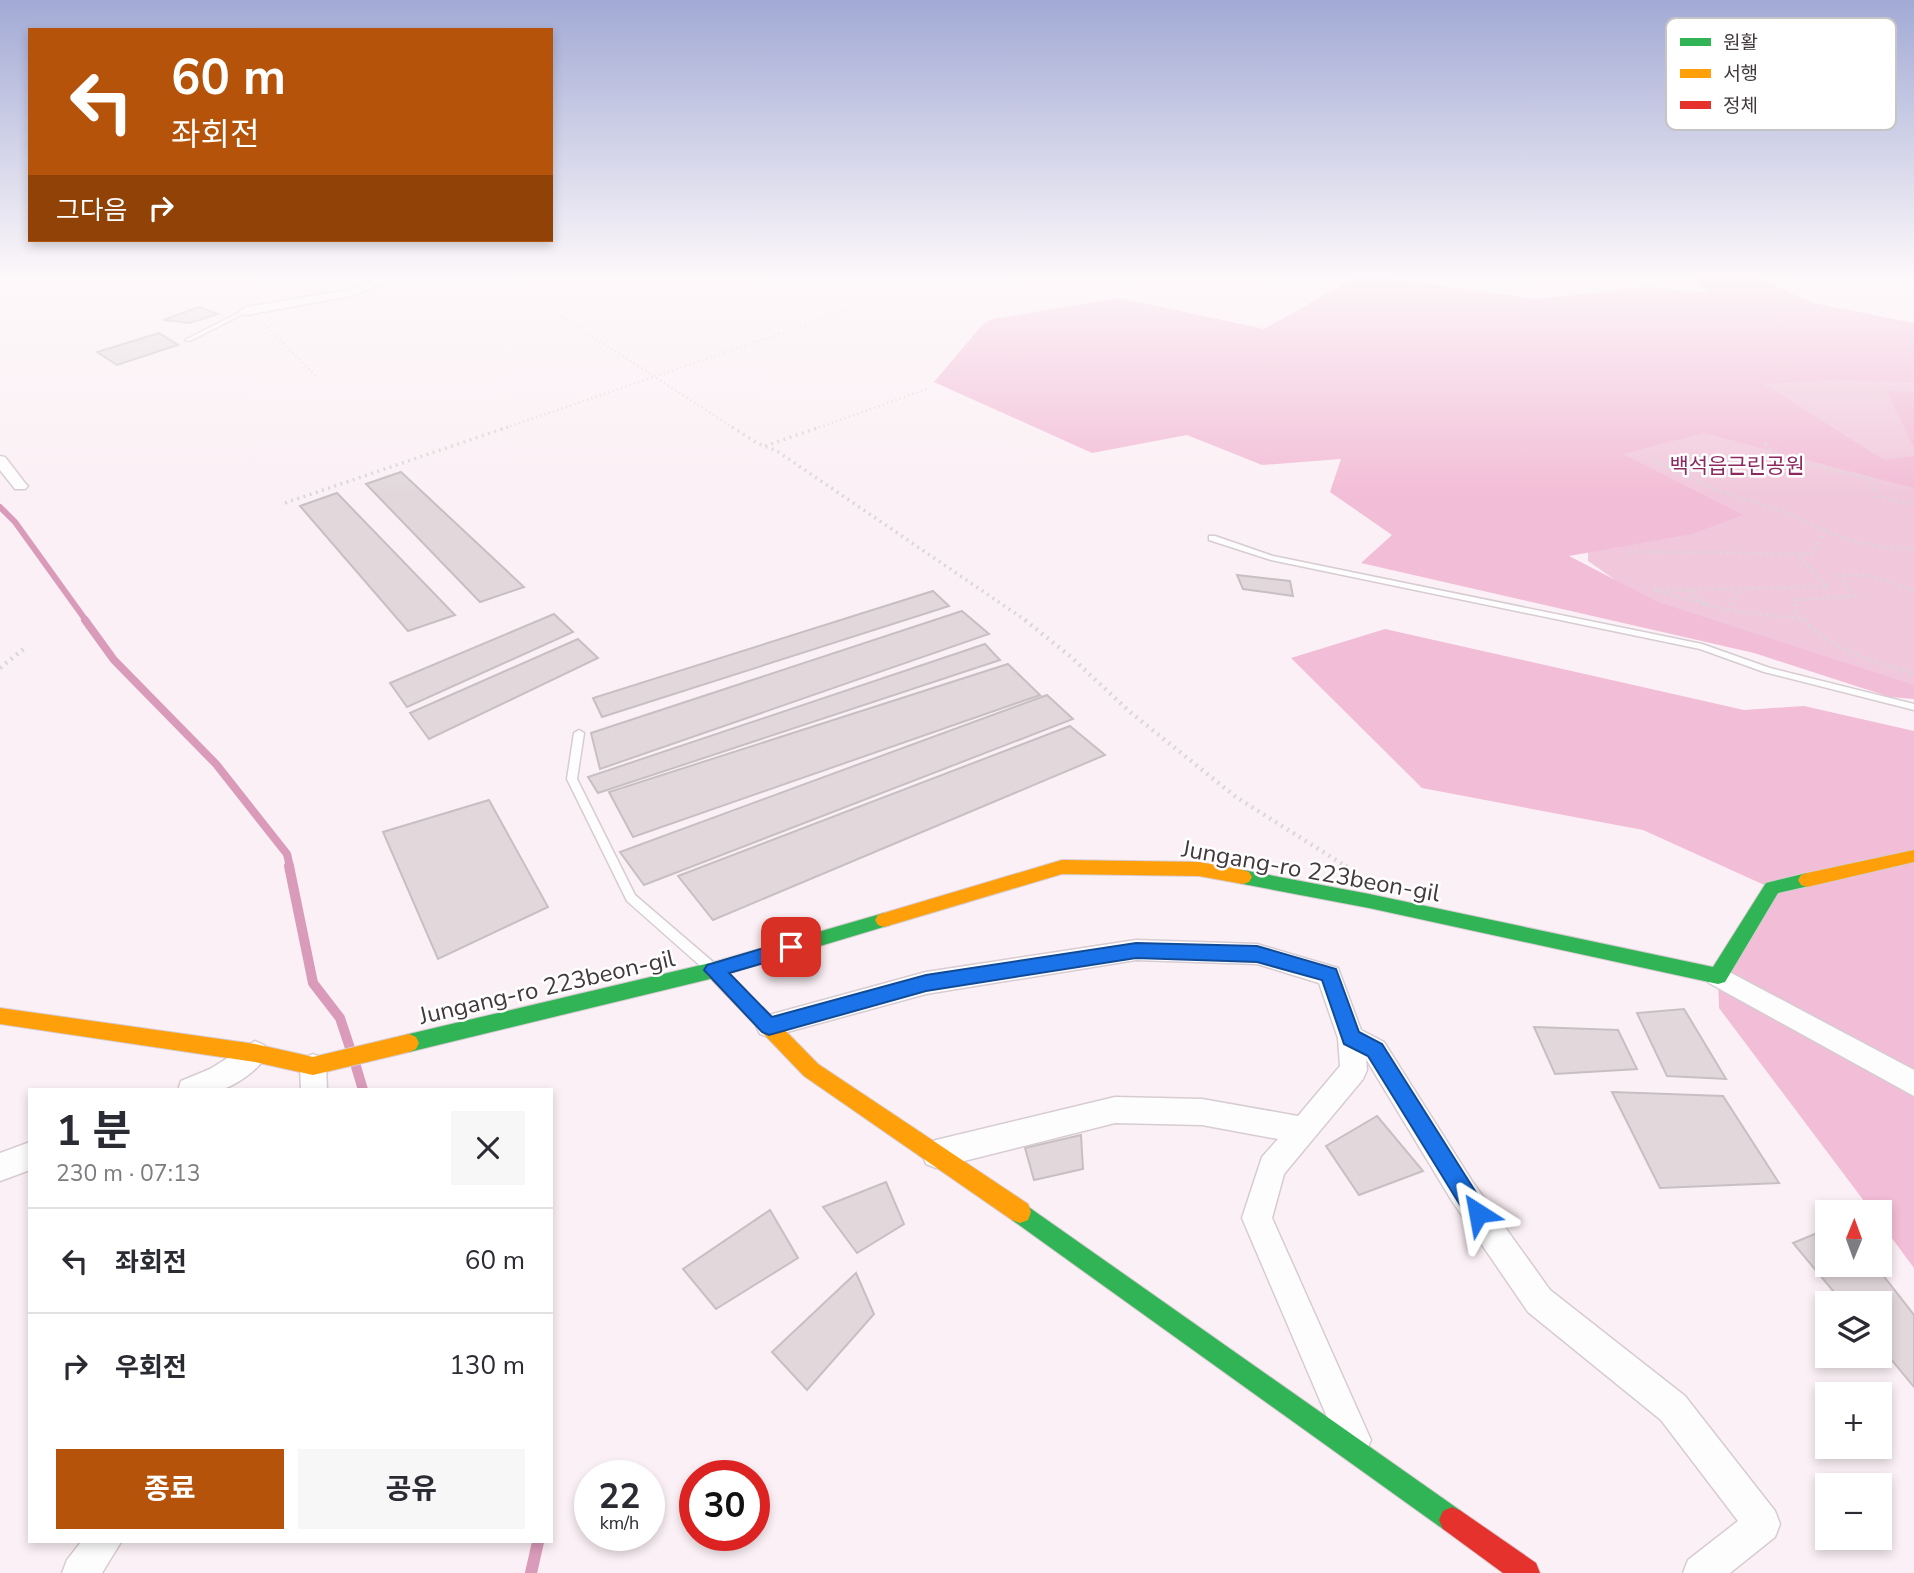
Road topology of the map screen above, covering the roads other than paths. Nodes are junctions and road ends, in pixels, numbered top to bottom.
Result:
1 (0, 460) edge
2 (20, 486) dead end
3 (1212, 538) dead end
4 (1914, 707) edge
5 (579, 733) dead end
6 (1914, 856) edge
7 (714, 970) junction
8 (1718, 976) junction
9 (0, 1016) edge
10 (769, 1026) junction
11 (1351, 1038) junction
12 (255, 1053) junction
13 (319, 1072) edge
14 (1914, 1084) edge
15 (196, 1088) edge
16 (1303, 1130) junction
17 (936, 1154) junction
18 (28, 1157) edge
19 (0, 1167) edge
20 (1360, 1454) junction
21 (102, 1543) edge
22 (80, 1573) edge
23 (1526, 1573) edge
24 (1701, 1573) edge

1 - 2 street
3 - 4 lane
5 - 7 lane
6 - 8 street
7 - 8 street, Jungang-ro 223beon-gil
7 - 10 street
7 - 13 street, Jungang-ro 223beon-gil
8 - 14 street
9 - 12 street, Jungang-ro 223beon-gil
10 - 11 street
10 - 17 street
11 - 16 street
11 - 24 street
12 - 13 street, Jungang-ro 223beon-gil
12 - 15 street
16 - 17 street
16 - 20 street
17 - 20 street
18 - 19 street
20 - 23 street
21 - 22 street

